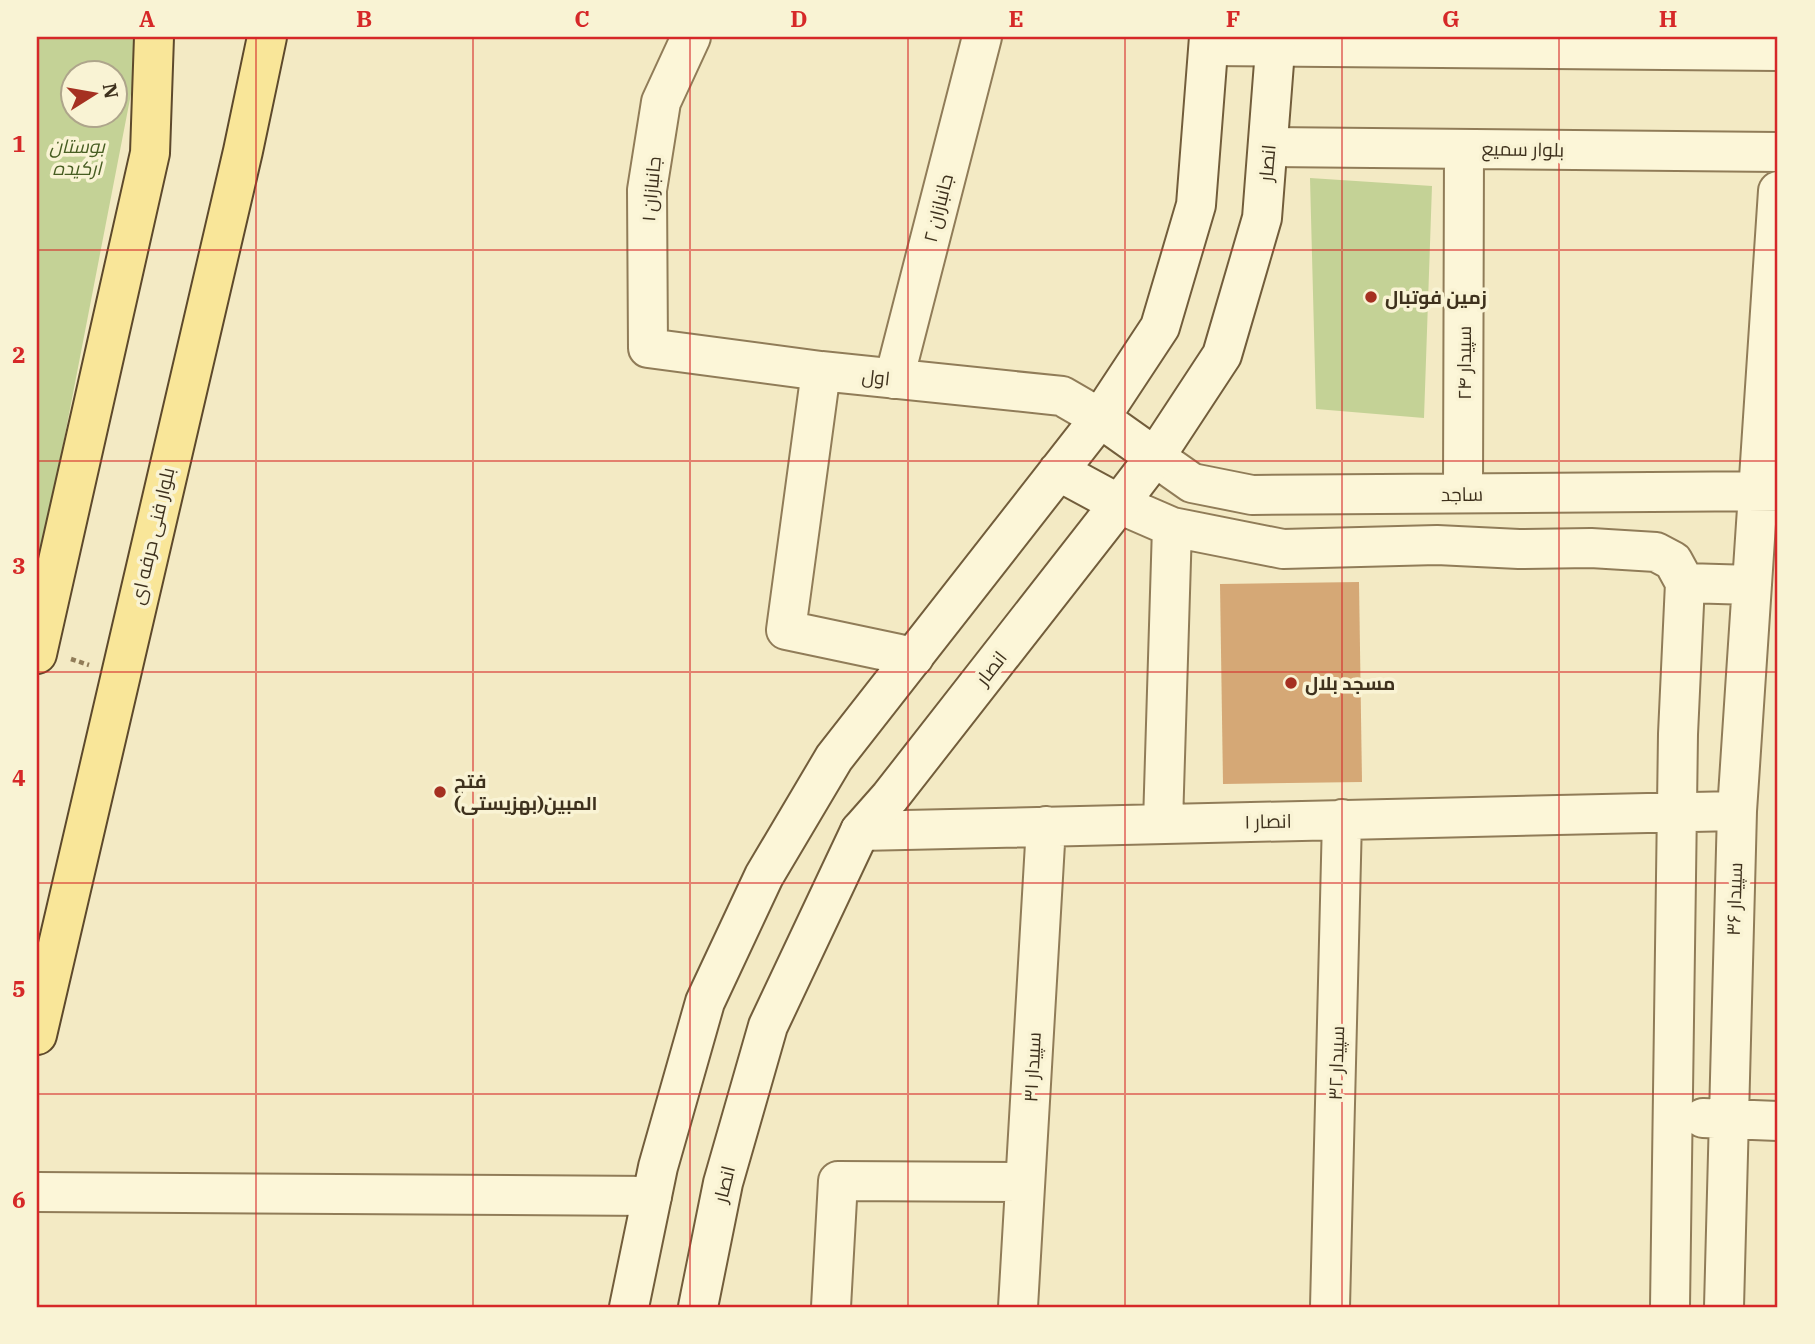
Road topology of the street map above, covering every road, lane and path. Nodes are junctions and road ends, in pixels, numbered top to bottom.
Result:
1 (154, 37) edge
2 (267, 37) edge
3 (691, 37) edge
4 (982, 37) edge
5 (1209, 41) edge
6 (1276, 42) edge
7 (1641, 43) edge
8 (1778, 51) edge
9 (1268, 147) junction
10 (1464, 149) junction
11 (1778, 152) edge
12 (1778, 191) edge
13 (648, 348) joint
14 (821, 371) junction
15 (894, 379) junction
16 (1100, 418) junction
17 (1155, 457) junction
18 (1058, 471) junction
19 (1768, 491) edge
20 (1660, 492) junction
21 (1463, 494) junction
22 (1119, 505) junction
23 (1172, 527) junction
24 (1656, 552) junction
25 (1685, 583) junction
26 (1752, 585) junction
27 (37, 650) edge
28 (914, 657) junction
29 (120, 675) junction
30 (1677, 811) junction
31 (1737, 811) junction
32 (1342, 819) junction
33 (1163, 824) junction
34 (1046, 826) junction
35 (860, 831) junction
36 (37, 1035) edge
37 (1673, 1116) junction
38 (1728, 1119) junction
39 (1778, 1121) edge
40 (1025, 1182) junction
41 (37, 1192) edge
42 (652, 1196) junction
43 (629, 1307) edge
44 (698, 1307) edge
45 (831, 1307) edge
46 (1018, 1307) edge
47 (1329, 1307) edge
48 (1671, 1307) edge
49 (1724, 1307) edge

1 - 27 main road
2 - 29 main road, بلوار فنی حرفه ای
3 - 13 street, جانبازان ۱
4 - 15 street, جانبازان ۲
5 - 6 street
5 - 16 street
6 - 7 street
6 - 9 street, انصار
7 - 8 street
9 - 10 street, بلوار سمیع
9 - 17 street, انصار
10 - 11 street, بلوار سمیع
10 - 21 street, سپیدار ۲۴
12 - 19 street, سپیدار ۳۶
13 - 14 street, اول
14 - 15 street, اول
14 - 28 street
15 - 16 street, اول
16 - 17 street, اول
16 - 18 street
17 - 21 street, ساجد
17 - 22 street, انصار
18 - 22 street
18 - 28 street
19 - 20 street, ساجد
19 - 26 street, سپیدار ۳۶
20 - 21 street, ساجد
20 - 24 street
22 - 23 street
22 - 35 street, انصار
23 - 24 street
23 - 33 street
24 - 25 street
25 - 26 street
25 - 30 street
26 - 31 street, سپیدار ۳۶
27 - 29 path
28 - 42 street
29 - 36 main road, بلوار فنی حرفه ای
30 - 31 street, انصار ۱
30 - 32 street, انصار ۱
30 - 37 street
31 - 38 street, سپیدار ۳۶
32 - 33 street, انصار ۱
32 - 47 street, سپیدار ۳۲
33 - 34 street, انصار ۱
34 - 35 street, انصار ۱
34 - 40 street, سپیدار ۳۱
35 - 44 street, انصار
37 - 38 street
37 - 48 street
38 - 39 street
38 - 49 street, سپیدار ۳۶
40 - 45 street
40 - 46 street, سپیدار ۳۱
41 - 42 street
42 - 43 street

